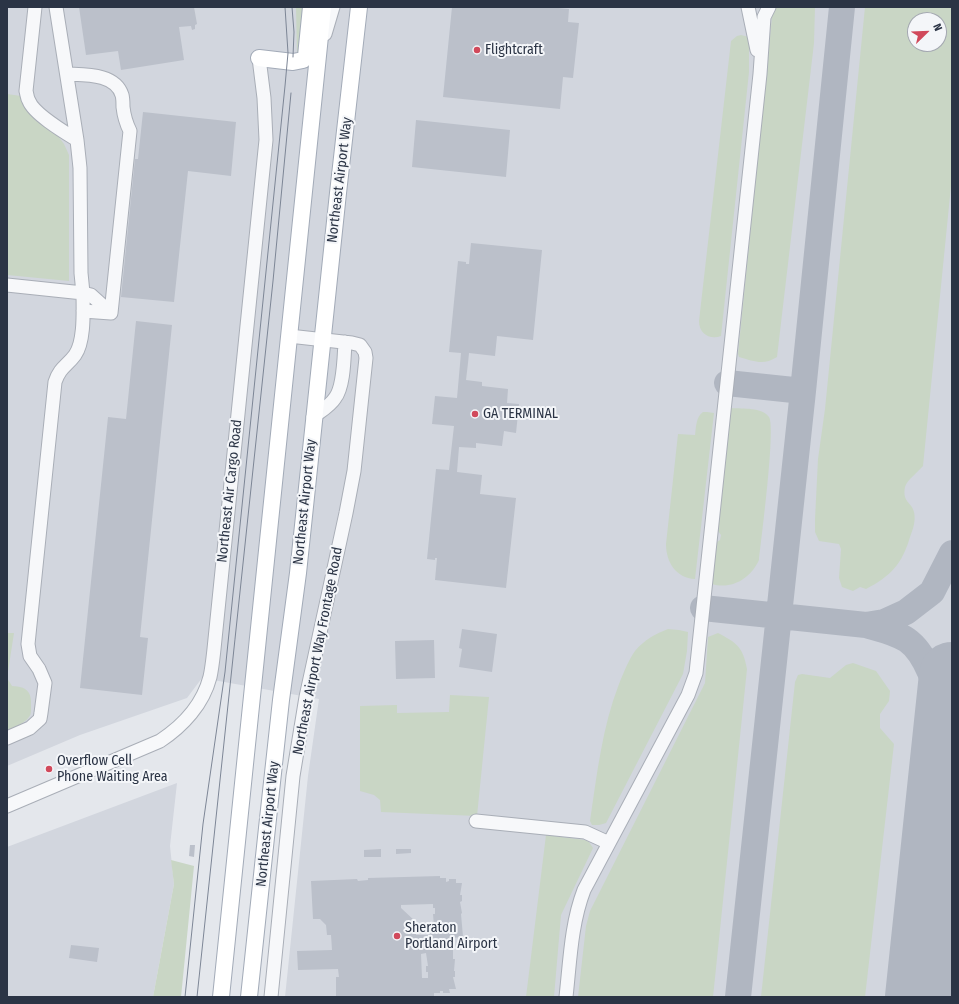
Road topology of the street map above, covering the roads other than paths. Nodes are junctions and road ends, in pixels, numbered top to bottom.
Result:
1 (35, 7) edge
2 (56, 7) edge
3 (311, 7) edge
4 (323, 7) edge
5 (333, 7) edge
6 (359, 7) edge
7 (748, 7) edge
8 (764, 10) edge
9 (259, 58) joint
10 (317, 65) junction
11 (66, 74) junction
12 (760, 74) junction
13 (77, 140) junction
14 (7, 285) edge
15 (83, 293) junction
16 (83, 311) junction
17 (111, 313) junction
18 (289, 336) junction
19 (322, 340) junction
20 (345, 342) junction
21 (314, 417) junction
22 (7, 738) edge
23 (7, 806) edge
24 (476, 821) dead end
25 (609, 843) junction
26 (221, 997) edge
27 (249, 997) edge
28 (270, 997) edge
29 (566, 997) edge

1 - 13 street
2 - 11 street
3 - 9 main road
4 - 10 main road, Northeast Airport Way
5 - 10 street
6 - 19 main road, Northeast Airport Way
7 - 12 street
8 - 12 street
9 - 23 street, Northeast Air Cargo Road
10 - 18 main road, Northeast Airport Way
11 - 13 street
11 - 17 street
12 - 25 street
13 - 15 street
14 - 15 street
15 - 16 street
15 - 17 street
16 - 17 street
16 - 22 street
18 - 19 street, Northeast Airport Way Frontage Road
18 - 26 main road, Northeast Airport Way
19 - 20 street, Northeast Airport Way Frontage Road
19 - 21 main road, Northeast Airport Way
20 - 21 street
20 - 28 street, Northeast Airport Way Frontage Road
21 - 27 main road, Northeast Airport Way
24 - 25 street
25 - 29 street

